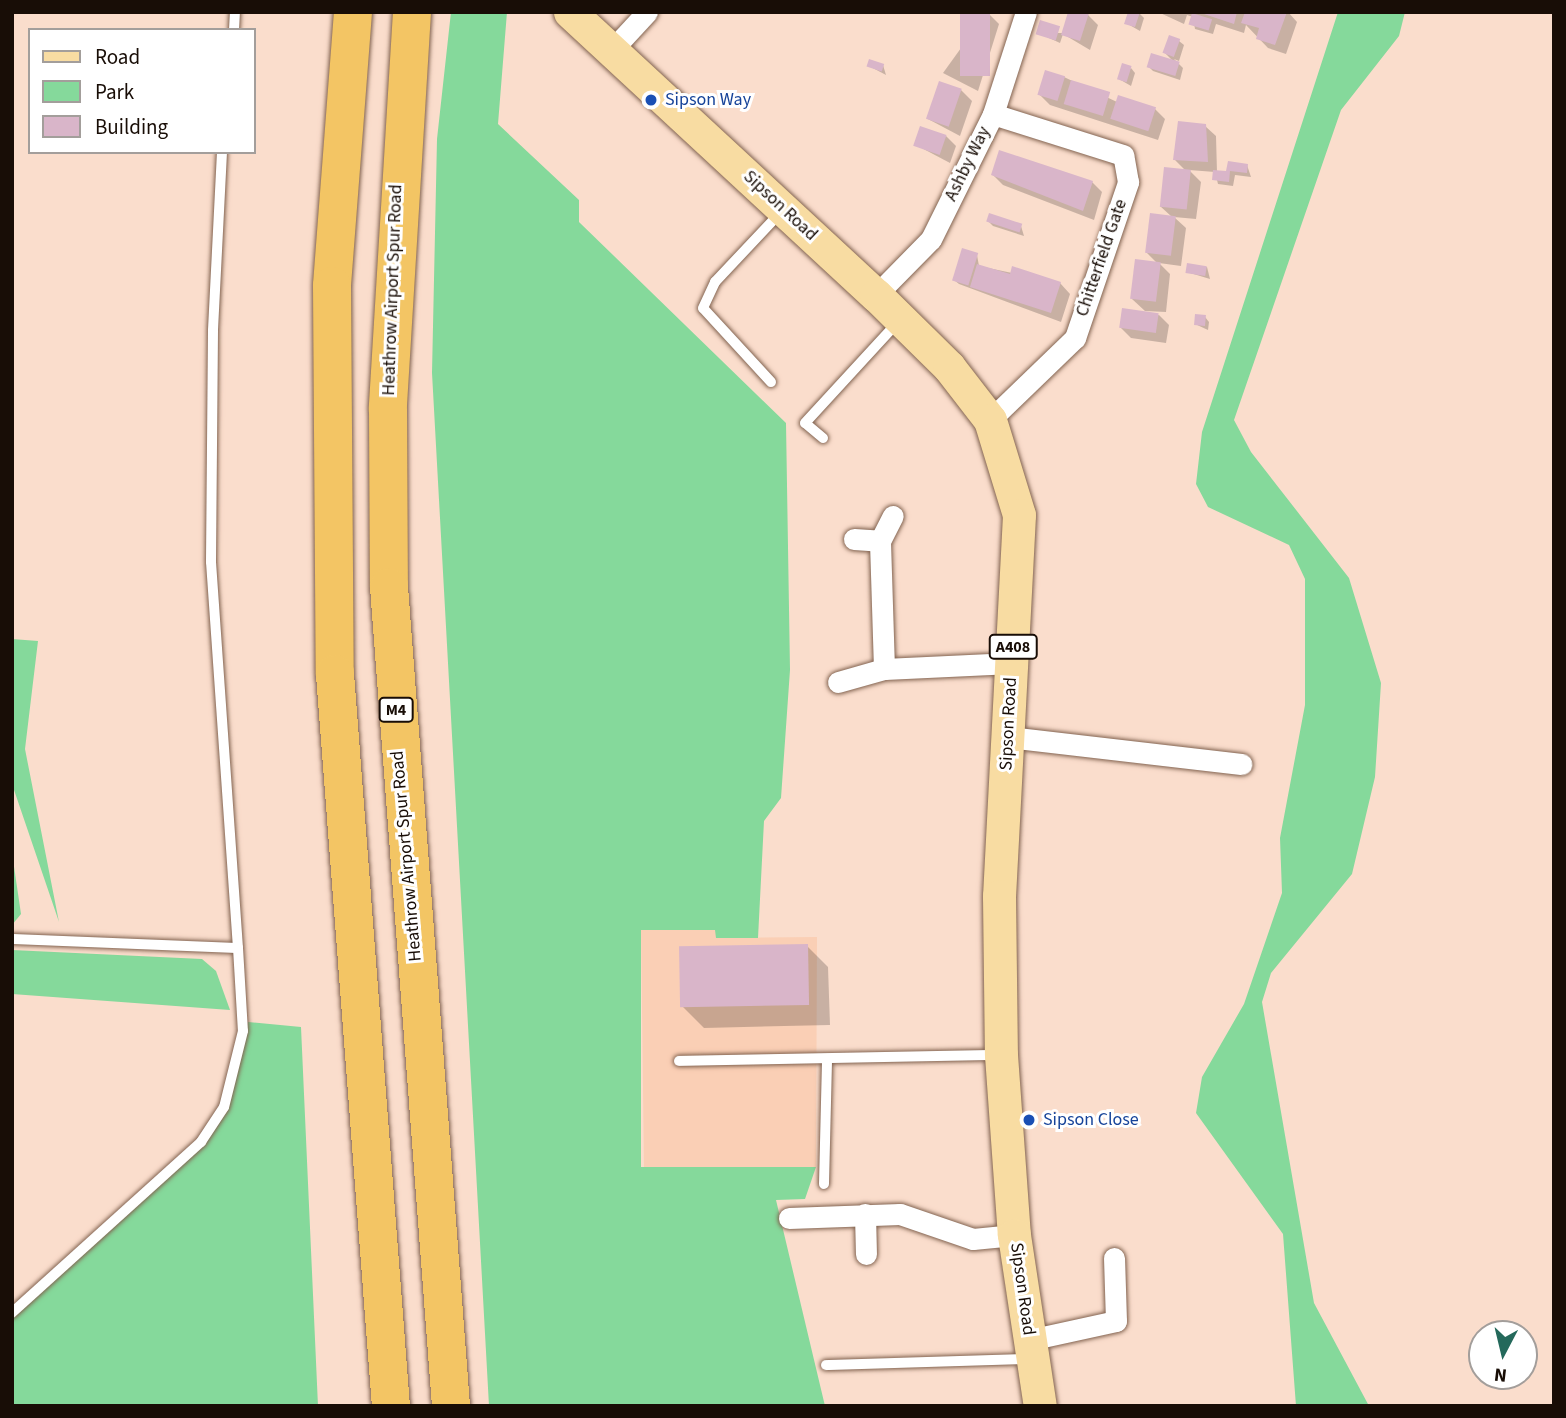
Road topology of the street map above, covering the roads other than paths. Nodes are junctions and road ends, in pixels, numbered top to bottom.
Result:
1 (354, 12) edge
2 (412, 12) edge
3 (570, 12) edge
4 (647, 12) edge
5 (1026, 12) edge
6 (611, 51) junction
7 (993, 114) junction
8 (222, 154) edge
9 (783, 209) junction
10 (876, 295) junction
11 (899, 321) junction
12 (771, 382) dead end
13 (990, 419) junction
14 (823, 438) dead end
15 (893, 516) dead end
16 (854, 539) dead end
17 (880, 541) junction
18 (1012, 663) junction
19 (884, 669) junction
20 (838, 682) dead end
21 (1008, 737) junction
22 (1241, 764) dead end
23 (12, 939) edge
24 (238, 948) junction
25 (1001, 1055) junction
26 (679, 1061) dead end
27 (827, 1061) junction
28 (824, 1184) dead end
29 (865, 1214) junction
30 (789, 1218) dead end
31 (1014, 1236) junction
32 (866, 1254) dead end
33 (1114, 1258) dead end
34 (12, 1314) edge
35 (1030, 1350) junction
36 (826, 1365) dead end
37 (391, 1406) edge
38 (452, 1406) edge
39 (1040, 1406) edge

1 - 37 highway
2 - 38 highway, Heathrow Airport Spur Road / M4
3 - 6 main road, Sipson Road / A408
4 - 6 street
5 - 7 street, Ashby Way
6 - 9 main road, Sipson Road / A408
7 - 10 street, Ashby Way
7 - 13 street, Chitterfield Gate
8 - 24 lane
9 - 10 main road, Sipson Road / A408
9 - 12 lane
10 - 11 main road, Sipson Road / A408
11 - 13 main road, Sipson Road / A408
11 - 14 lane
13 - 18 main road, Sipson Road / A408
15 - 17 street
16 - 17 street
17 - 19 street
18 - 19 street
18 - 21 main road, Sipson Road / A408
19 - 20 street
21 - 22 street
21 - 25 main road, Sipson Road / A408
23 - 24 lane
24 - 34 lane
25 - 27 lane
25 - 31 main road, Sipson Road / A408
26 - 27 lane
27 - 28 lane
29 - 30 street
29 - 31 street
29 - 32 street
31 - 35 main road, Sipson Road / A408
33 - 35 street
35 - 36 lane
35 - 39 main road, Sipson Road / A408

